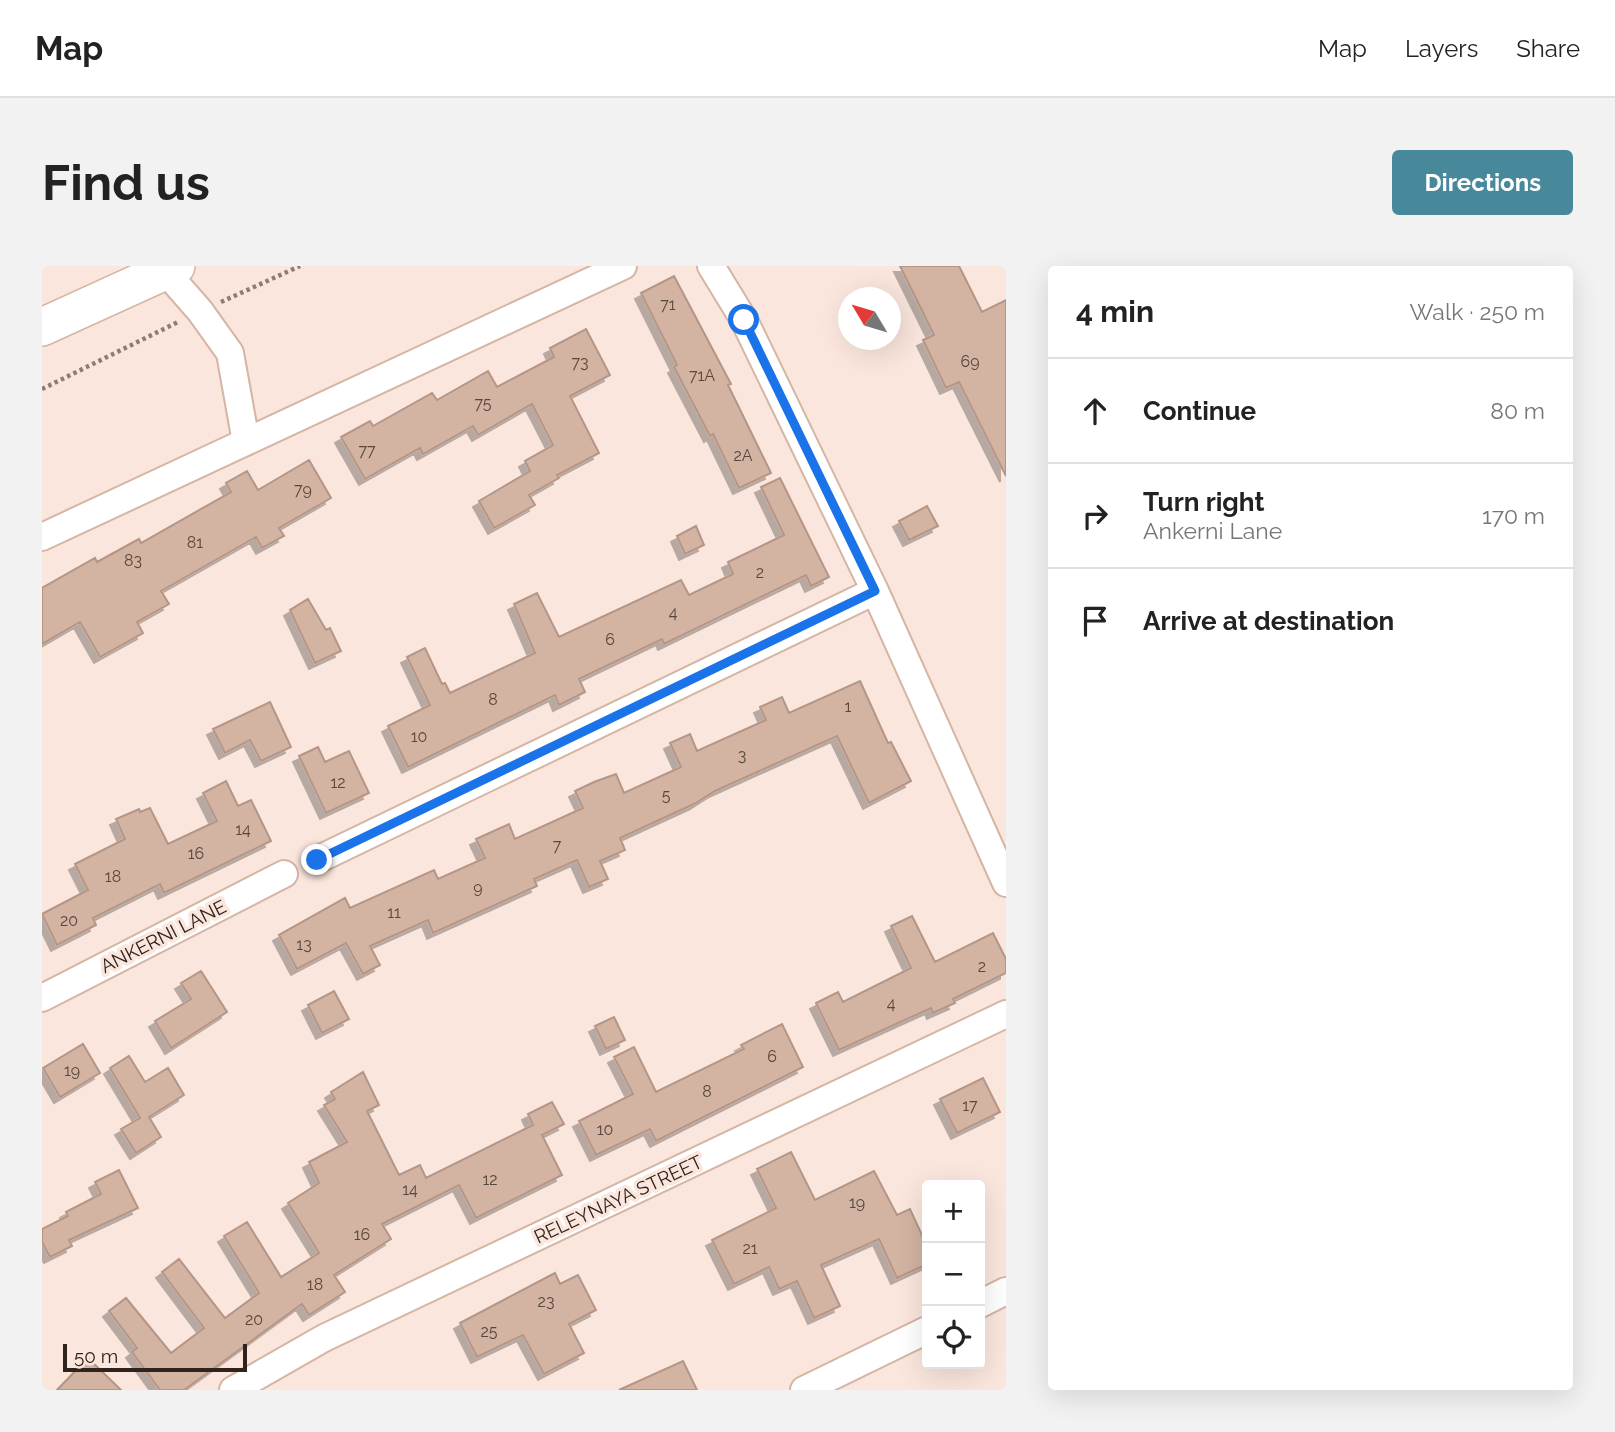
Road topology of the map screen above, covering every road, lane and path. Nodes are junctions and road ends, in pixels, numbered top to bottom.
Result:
1 (300, 266) edge
2 (623, 266) edge
3 (711, 266) edge
4 (171, 269) edge
5 (200, 311) junction
6 (42, 327) edge
7 (42, 389) edge
8 (246, 442) junction
9 (42, 537) edge
10 (875, 591) junction
11 (317, 860) dead end
12 (284, 874) dead end
13 (1006, 883) edge
14 (42, 998) edge
15 (1006, 1014) edge
16 (1006, 1291) edge
17 (985, 1302) edge
18 (922, 1332) edge
19 (233, 1390) edge
20 (804, 1390) edge

1 - 5 path
2 - 8 street
3 - 10 street
4 - 5 street
4 - 6 main road
5 - 7 path
5 - 8 street
8 - 9 street
10 - 11 street
10 - 13 street
12 - 14 street, ANKERNI LANE
15 - 19 street, RELEYNAYA STREET
16 - 17 street
18 - 20 street

